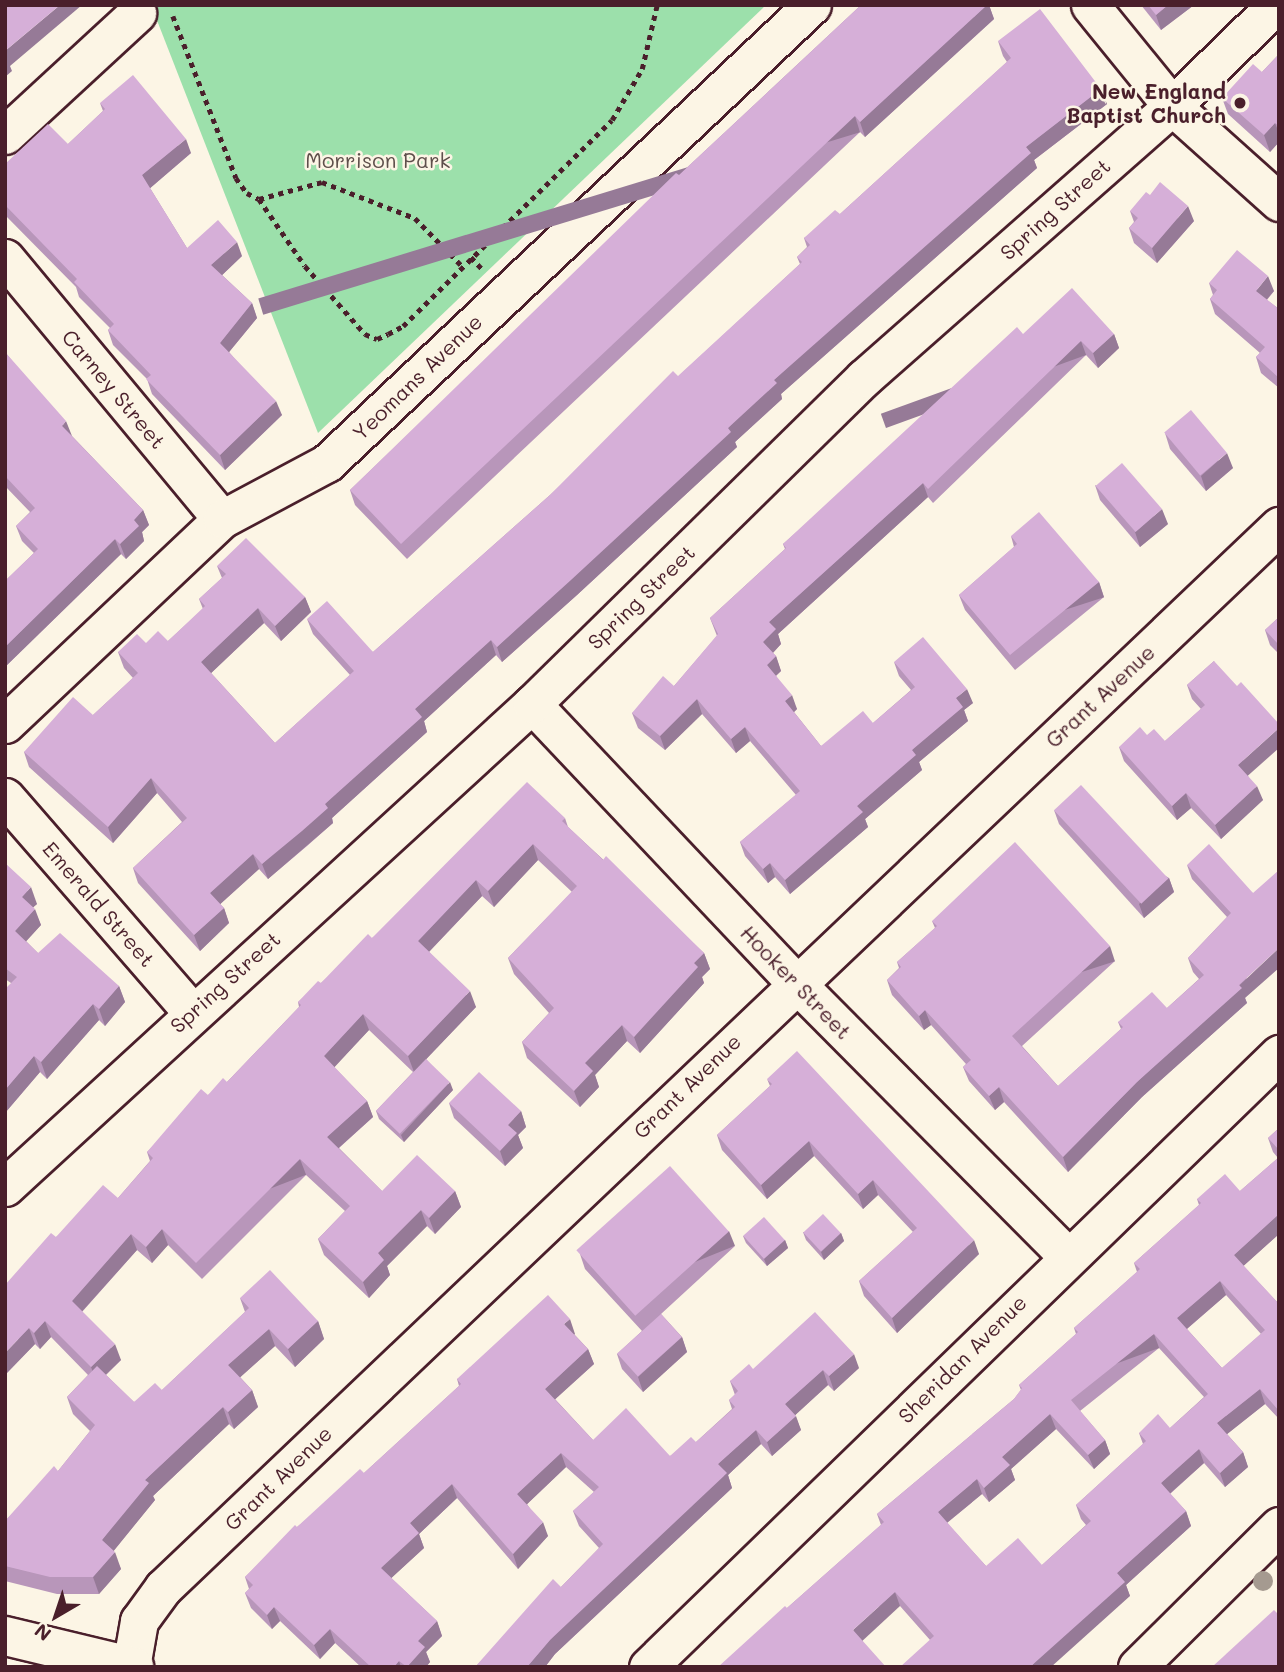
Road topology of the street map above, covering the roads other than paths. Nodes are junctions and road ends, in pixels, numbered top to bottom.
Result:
1 (813, 5) edge
2 (1090, 5) edge
3 (1276, 5) edge
4 (153, 9) edge
5 (1172, 106) junction
6 (5, 135) edge
7 (1279, 202) edge
8 (5, 258) edge
9 (222, 519) junction
10 (1279, 526) edge
11 (532, 704) junction
12 (5, 724) edge
13 (5, 797) edge
14 (795, 982) junction
15 (192, 1012) junction
16 (1279, 1054) edge
17 (5, 1187) edge
18 (1066, 1255) junction
19 (1279, 1527) edge
20 (5, 1636) edge
21 (132, 1666) edge
22 (648, 1667) edge
23 (1137, 1667) edge

1 - 9 street, Yeomans Avenue
2 - 5 street
3 - 5 street, Spring Street
4 - 6 street
5 - 7 street
5 - 11 street, Spring Street
8 - 9 street, Carney Street
9 - 12 street, Yeomans Avenue
10 - 14 street, Grant Avenue
11 - 14 street, Hooker Street
11 - 15 street, Spring Street
13 - 15 street, Emerald Street
14 - 18 street, Hooker Street
14 - 21 street, Grant Avenue
15 - 17 street, Spring Street
16 - 18 street, Sheridan Avenue
18 - 22 street, Sheridan Avenue
19 - 23 street
20 - 21 main road

